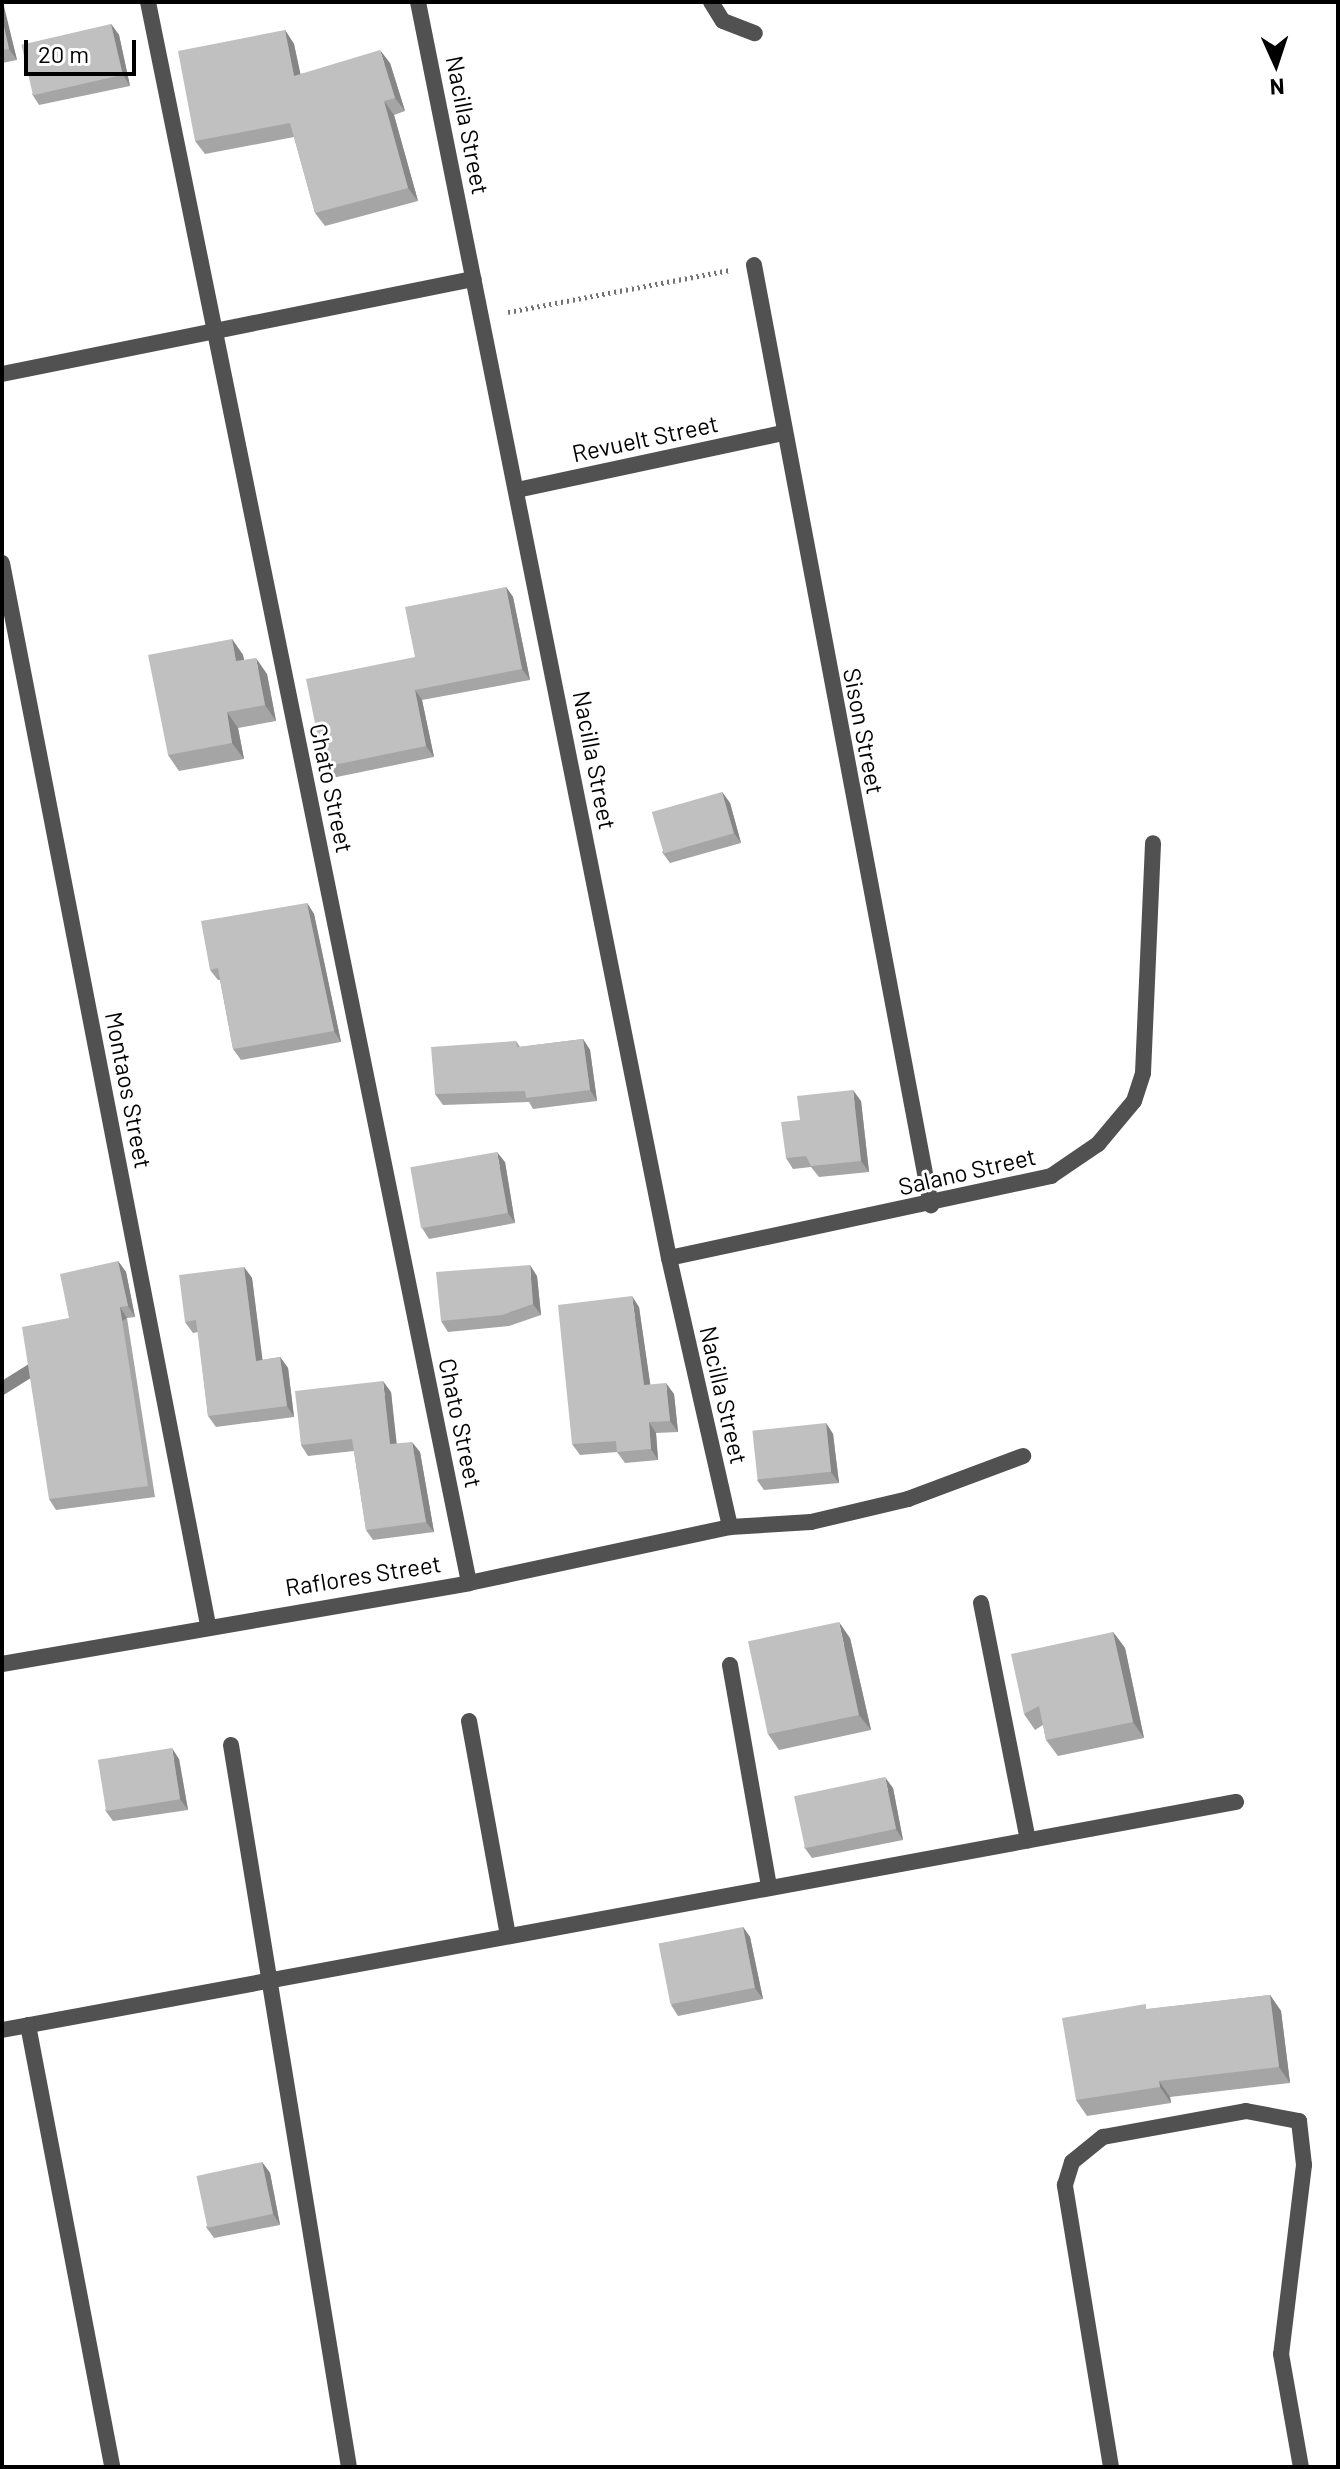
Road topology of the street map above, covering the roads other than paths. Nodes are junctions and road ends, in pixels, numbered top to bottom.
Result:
1 (148, 2) edge
2 (418, 2) edge
3 (711, 2) edge
4 (755, 33) dead end
5 (754, 265) road end
6 (474, 279) junction
7 (215, 331) junction
8 (2, 374) edge
9 (782, 433) junction
10 (517, 490) junction
11 (2, 563) edge
12 (1153, 843) dead end
13 (931, 1205) junction
14 (669, 1258) junction
15 (1023, 1456) dead end
16 (730, 1527) junction
17 (469, 1583) junction
18 (981, 1603) dead end
19 (208, 1625) junction
20 (2, 1664) edge
21 (730, 1665) dead end
22 (469, 1721) dead end
23 (231, 1745) dead end
24 (1236, 1802) dead end
25 (1028, 1840) junction
26 (769, 1887) junction
27 (508, 1935) junction
28 (269, 1978) junction
29 (28, 2025) junction
30 (2, 2030) edge
31 (112, 2467) edge
32 (349, 2467) edge
33 (1111, 2467) edge
34 (1301, 2467) edge

1 - 7 street, Chato Street
2 - 6 street, Nacilla Street
3 - 4 street
5 - 9 street, Sison Street
6 - 7 street
6 - 10 street, Nacilla Street
7 - 8 street
7 - 17 street, Chato Street
9 - 10 street, Revuelt Street
9 - 13 street, Sison Street
10 - 14 street, Nacilla Street
11 - 19 street, Montaos Street
12 - 13 street, Salano Street
13 - 14 street, Salano Street
14 - 16 street, Nacilla Street
15 - 16 street, Raflores Street
16 - 17 street, Raflores Street
17 - 19 street, Raflores Street
18 - 25 street
19 - 20 street, Raflores Street
21 - 26 street
22 - 27 street
23 - 28 street
24 - 25 street
25 - 26 street
26 - 27 street
27 - 28 street
28 - 29 street
28 - 32 street
29 - 30 street
29 - 31 street
33 - 34 street

